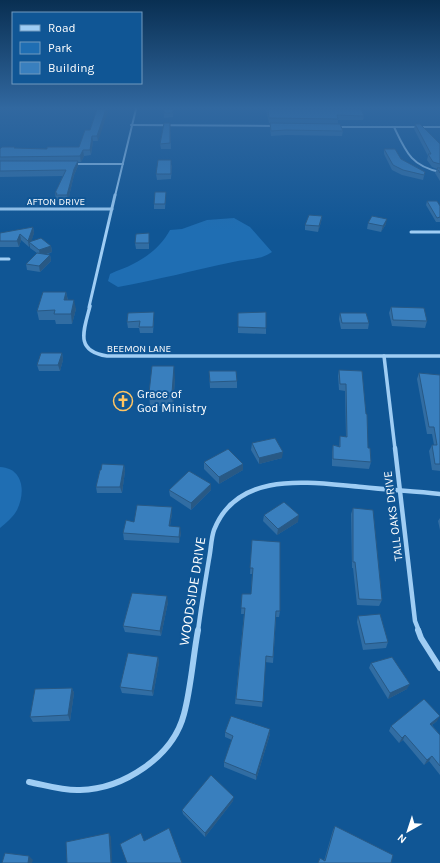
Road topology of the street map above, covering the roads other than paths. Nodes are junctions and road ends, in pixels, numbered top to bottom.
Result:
1 (126, 149) edge
2 (406, 149) edge
3 (69, 164) edge
4 (123, 164) junction
5 (440, 172) edge
6 (0, 209) edge
7 (112, 209) junction
8 (411, 232) dead end
9 (440, 232) edge
10 (0, 259) edge
11 (9, 259) dead end
12 (384, 356) junction
13 (440, 356) edge
14 (400, 490) junction
15 (440, 494) edge
16 (440, 668) edge
17 (29, 782) dead end

1 - 4 street, BEEMON LANE
2 - 5 street
3 - 4 street
4 - 7 street, BEEMON LANE
6 - 7 street, AFTON DRIVE
7 - 12 street, BEEMON LANE
8 - 9 street
10 - 11 street
12 - 13 street, BEEMON LANE
12 - 14 street, TALL OAKS DRIVE
14 - 15 street, WOODSIDE DRIVE
14 - 16 street, TALL OAKS DRIVE
14 - 17 street, WOODSIDE DRIVE

